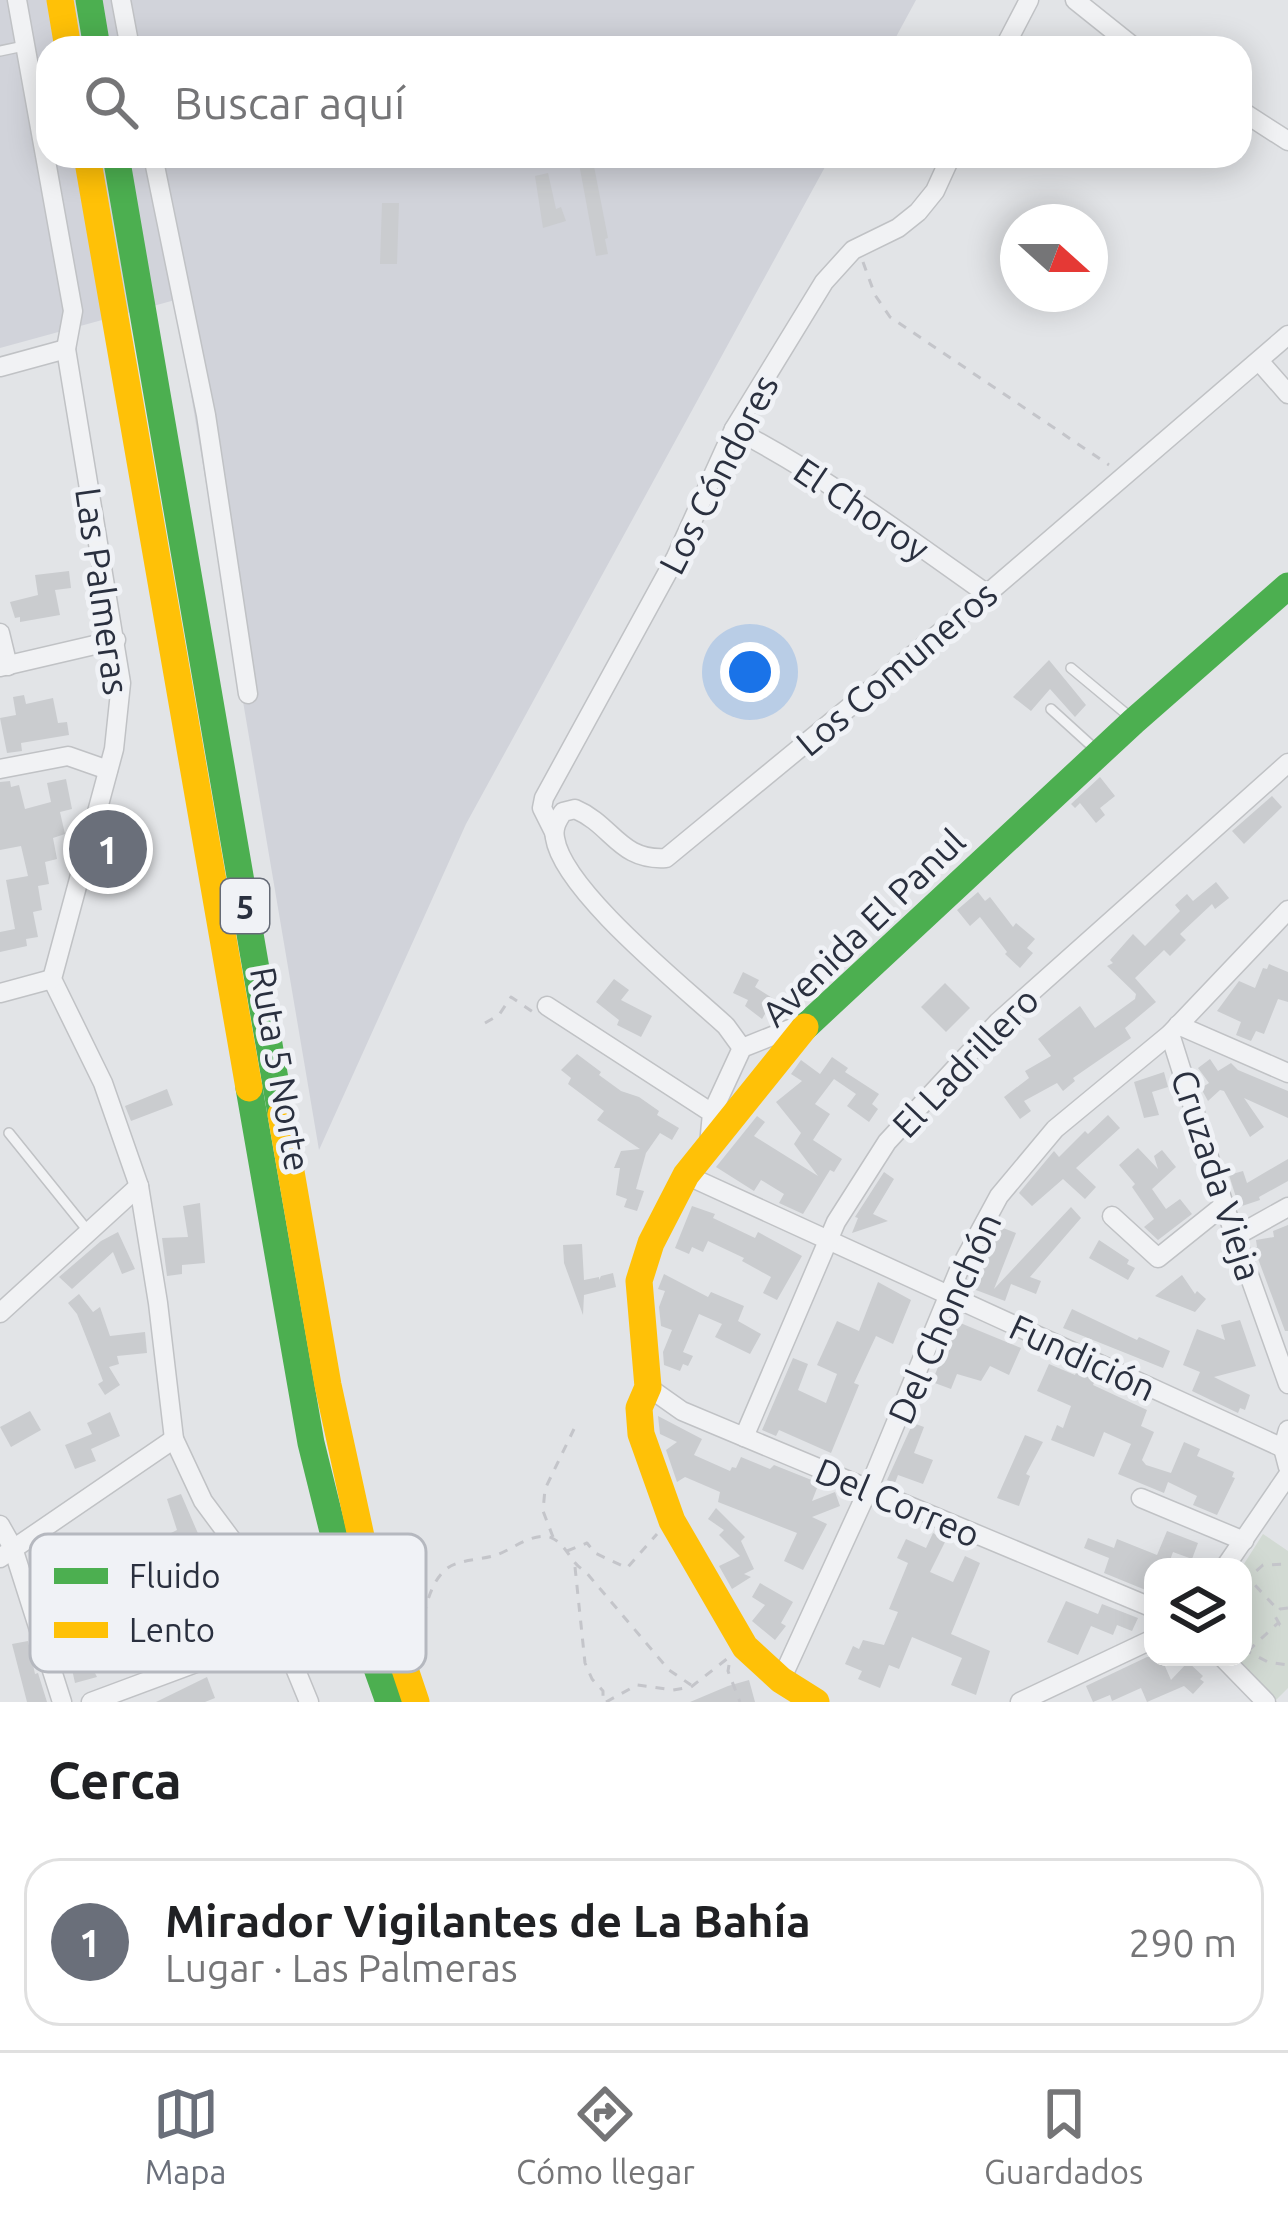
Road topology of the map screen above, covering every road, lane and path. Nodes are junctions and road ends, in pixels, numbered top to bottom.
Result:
1 (17, 0) edge
2 (60, 0) edge
3 (89, 0) edge
4 (121, 0) edge
5 (1029, 0) edge
6 (1075, 0) edge
7 (66, 36) edge
8 (96, 36) edge
9 (128, 36) edge
10 (1010, 36) edge
11 (1120, 36) edge
12 (26, 46) junction
13 (0, 51) edge
14 (36, 102) edge
15 (1252, 118) edge
16 (1288, 141) edge
17 (48, 168) edge
18 (89, 168) edge
19 (118, 168) edge
20 (155, 168) edge
21 (945, 168) edge
22 (860, 246) junction
23 (1288, 335) edge
24 (66, 349) junction
25 (1260, 362) junction
26 (0, 367) edge
27 (1288, 394) edge
28 (734, 429) junction
29 (1126, 476) junction
30 (1288, 586) edge
31 (987, 594) junction
32 (0, 633) edge
33 (116, 640) junction
34 (4, 666) edge
35 (1071, 668) dead end
36 (248, 694) dead end
37 (1051, 710) dead end
38 (1134, 721) junction
39 (1100, 752) junction
40 (1288, 763) edge
41 (0, 770) edge
42 (108, 770) junction
43 (554, 832) junction
44 (1288, 910) edge
45 (1267, 932) junction
46 (1288, 940) edge
47 (52, 979) junction
48 (0, 992) edge
49 (547, 1006) joint
50 (810, 1021) junction
51 (485, 1023) dead end
52 (1174, 1029) junction
53 (742, 1048) junction
54 (1288, 1072) edge
55 (712, 1113) junction
56 (9, 1133) dead end
57 (709, 1147) junction
58 (686, 1175) junction
59 (139, 1186) junction
60 (1225, 1205) junction
61 (1288, 1207) edge
62 (1112, 1216) dead end
63 (88, 1232) junction
64 (1236, 1237) junction
65 (828, 1240) junction
66 (950, 1296) junction
67 (0, 1313) edge
68 (1288, 1384) edge
69 (648, 1387) junction
70 (574, 1429) dead end
71 (744, 1437) junction
72 (174, 1439) junction
73 (1287, 1455) edge
74 (868, 1490) junction
75 (1141, 1498) dead end
76 (672, 1521) junction
77 (0, 1525) edge
78 (35, 1534) edge
79 (228, 1534) edge
80 (334, 1534) edge
81 (360, 1534) edge
82 (554, 1539) junction
83 (1244, 1541) junction
84 (568, 1551) junction
85 (7, 1553) edge
86 (1232, 1558) edge
87 (1288, 1564) edge
88 (574, 1566) junction
89 (1252, 1570) edge
90 (1252, 1582) edge
91 (1144, 1604) edge
92 (426, 1608) edge
93 (1288, 1608) edge
94 (1278, 1610) junction
95 (30, 1615) edge
96 (1278, 1623) junction
97 (1288, 1626) edge
98 (1144, 1643) edge
99 (1252, 1645) edge
100 (1252, 1654) edge
101 (1288, 1665) edge
102 (1231, 1666) edge
103 (51, 1672) edge
104 (171, 1672) edge
105 (298, 1672) edge
106 (378, 1672) edge
107 (404, 1672) edge
108 (781, 1680) junction
109 (691, 1685) junction
110 (62, 1702) edge
111 (91, 1702) edge
112 (309, 1702) edge
113 (389, 1702) edge
114 (416, 1702) edge
115 (605, 1702) edge
116 (740, 1702) edge
117 (816, 1702) edge
118 (1020, 1702) edge
119 (1266, 1702) edge

1 - 12 street, Las Palmeras
2 - 7 main road
3 - 8 main road
4 - 9 street
5 - 10 street
6 - 11 street
12 - 13 lane
12 - 14 street, Las Palmeras
15 - 16 street
17 - 24 street, Las Palmeras
18 - 80 main road, Ruta 5 Norte / 5
19 - 81 main road, Ruta 5 Norte / 5
20 - 36 street
21 - 22 street, Los Cóndores
22 - 28 street, Los Cóndores
22 - 29 path
23 - 25 street, Los Comuneros
24 - 26 street
24 - 33 street, Las Palmeras
25 - 27 street
25 - 29 street, Los Comuneros
28 - 31 street, El Choroy
28 - 43 street, Los Cóndores
29 - 31 street, Los Comuneros
30 - 38 main road, Avenida El Panul
31 - 43 street, Los Comuneros
32 - 34 street
33 - 34 street
33 - 42 street, Las Palmeras
35 - 38 lane
37 - 39 lane
38 - 39 main road, Avenida El Panul
39 - 50 main road, Avenida El Panul
40 - 65 street, El Ladrillero
41 - 42 street
42 - 47 street, Las Palmeras
43 - 53 street
44 - 45 street, Del Chonchón
45 - 46 street
45 - 52 street, Del Chonchón
47 - 48 street
47 - 59 street
49 - 51 path
49 - 55 street
50 - 53 street
50 - 57 main road, Avenida El Panul
52 - 54 street
52 - 60 street, Cruzada Vieja
52 - 66 street, Del Chonchón
53 - 55 street
55 - 57 street
56 - 63 lane
57 - 58 main road, Avenida El Panul
58 - 65 street, Fundición
58 - 69 main road, Avenida El Panul
59 - 63 street
59 - 72 street
60 - 62 street
60 - 64 street, Cruzada Vieja
61 - 64 street
63 - 67 street
64 - 68 street, Cruzada Vieja
65 - 66 street, Fundición
65 - 71 street, El Ladrillero
66 - 73 street, Fundición
66 - 74 street, Del Chonchón
69 - 71 street, Del Correo
69 - 76 main road, Avenida El Panul
70 - 82 path
71 - 74 street, Del Correo
72 - 78 street
72 - 79 street
73 - 83 street
74 - 91 street, Del Correo
74 - 108 street, Del Chonchón
75 - 83 street
76 - 84 path
76 - 108 main road, Avenida El Panul
77 - 85 street
82 - 84 path
82 - 92 path
83 - 86 street
84 - 88 path
85 - 95 street
87 - 89 path
88 - 109 path
88 - 115 path
90 - 94 path
93 - 94 path
94 - 96 path
96 - 97 path
96 - 99 path
98 - 118 street
100 - 101 path
102 - 119 street
103 - 110 street
104 - 111 street
105 - 112 street
106 - 113 main road, Ruta 5 Norte / 5
107 - 114 main road, Ruta 5 Norte / 5
108 - 117 main road, Avenida El Panul
109 - 115 path
109 - 116 path

